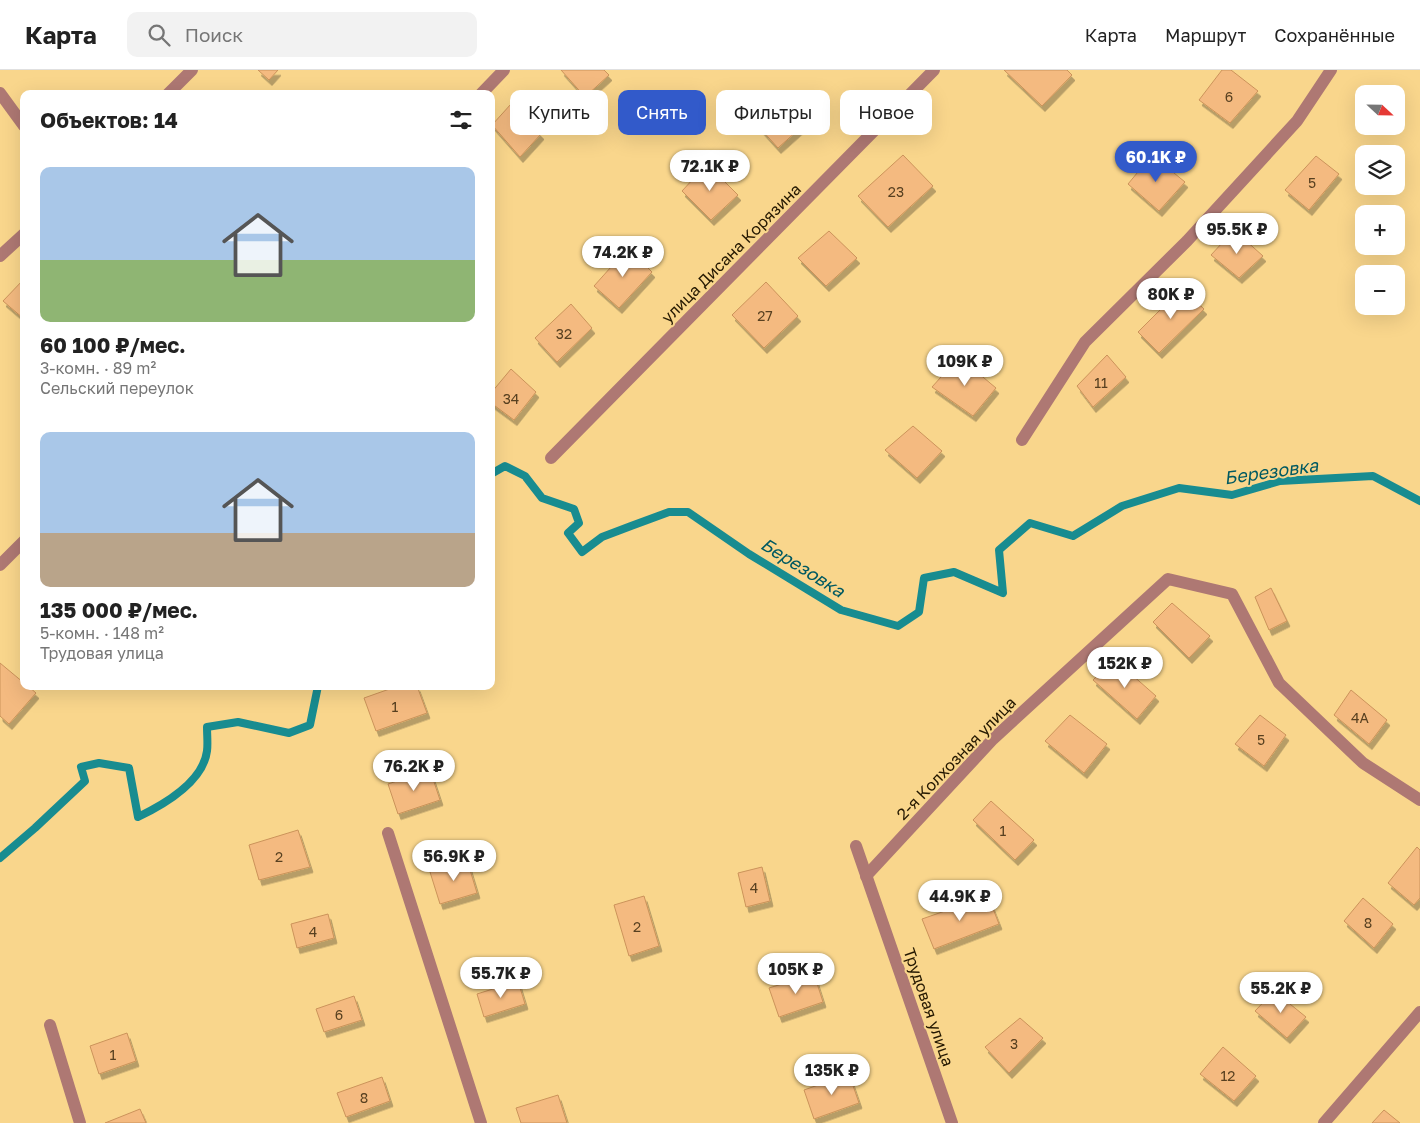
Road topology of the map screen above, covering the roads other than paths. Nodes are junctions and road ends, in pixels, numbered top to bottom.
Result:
1 (192, 70) edge
2 (504, 70) edge
3 (934, 70) edge
4 (1331, 70) edge
5 (172, 90) edge
6 (485, 90) edge
7 (0, 93) edge
8 (20, 120) edge
9 (20, 238) edge
10 (0, 256) edge
11 (1022, 440) dead end
12 (551, 458) dead end
13 (20, 545) edge
14 (0, 565) edge
15 (1420, 800) edge
16 (388, 833) dead end
17 (856, 846) dead end
18 (866, 876) junction
19 (1420, 1012) edge
20 (50, 1025) dead end
21 (80, 1123) edge
22 (481, 1123) edge
23 (952, 1123) edge
24 (1324, 1123) edge

1 - 5 street
2 - 6 street
3 - 12 street, улица Дисана Корязина
4 - 11 street
7 - 8 street
9 - 10 street
13 - 14 street
15 - 18 street, 2-я Колхозная улица
16 - 22 street
17 - 18 street, Трудовая улица
18 - 23 street, Трудовая улица
19 - 24 street
20 - 21 street

